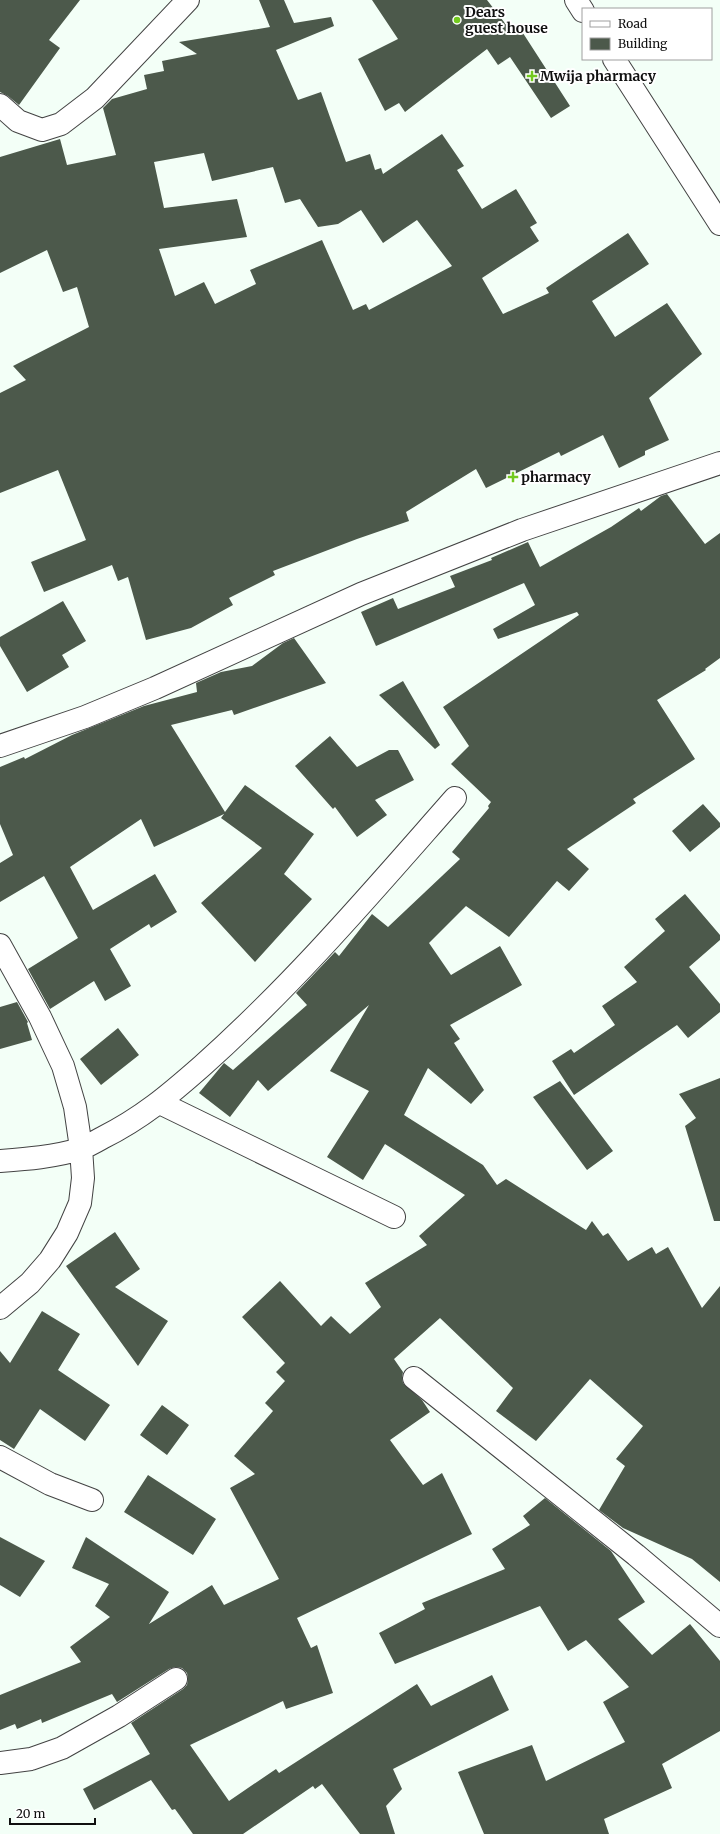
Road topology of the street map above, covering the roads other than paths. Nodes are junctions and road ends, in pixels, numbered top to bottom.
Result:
1 (188, 0) edge
2 (576, 0) edge
3 (582, 9) edge
4 (615, 60) edge
5 (0, 105) edge
6 (720, 224) edge
7 (720, 463) edge
8 (0, 746) edge
9 (455, 798) dead end
10 (0, 945) edge
11 (160, 1103) junction
12 (81, 1148) junction
13 (0, 1161) edge
14 (394, 1216) dead end
15 (0, 1308) edge
16 (414, 1378) dead end
17 (0, 1457) edge
18 (92, 1500) dead end
19 (720, 1626) edge
20 (176, 1679) dead end
21 (0, 1763) edge

1 - 5 street
2 - 3 street
4 - 6 street
7 - 8 street
9 - 11 street
10 - 12 street
11 - 12 street
11 - 14 street
12 - 13 street
12 - 15 street
16 - 19 street
17 - 18 street
20 - 21 street

